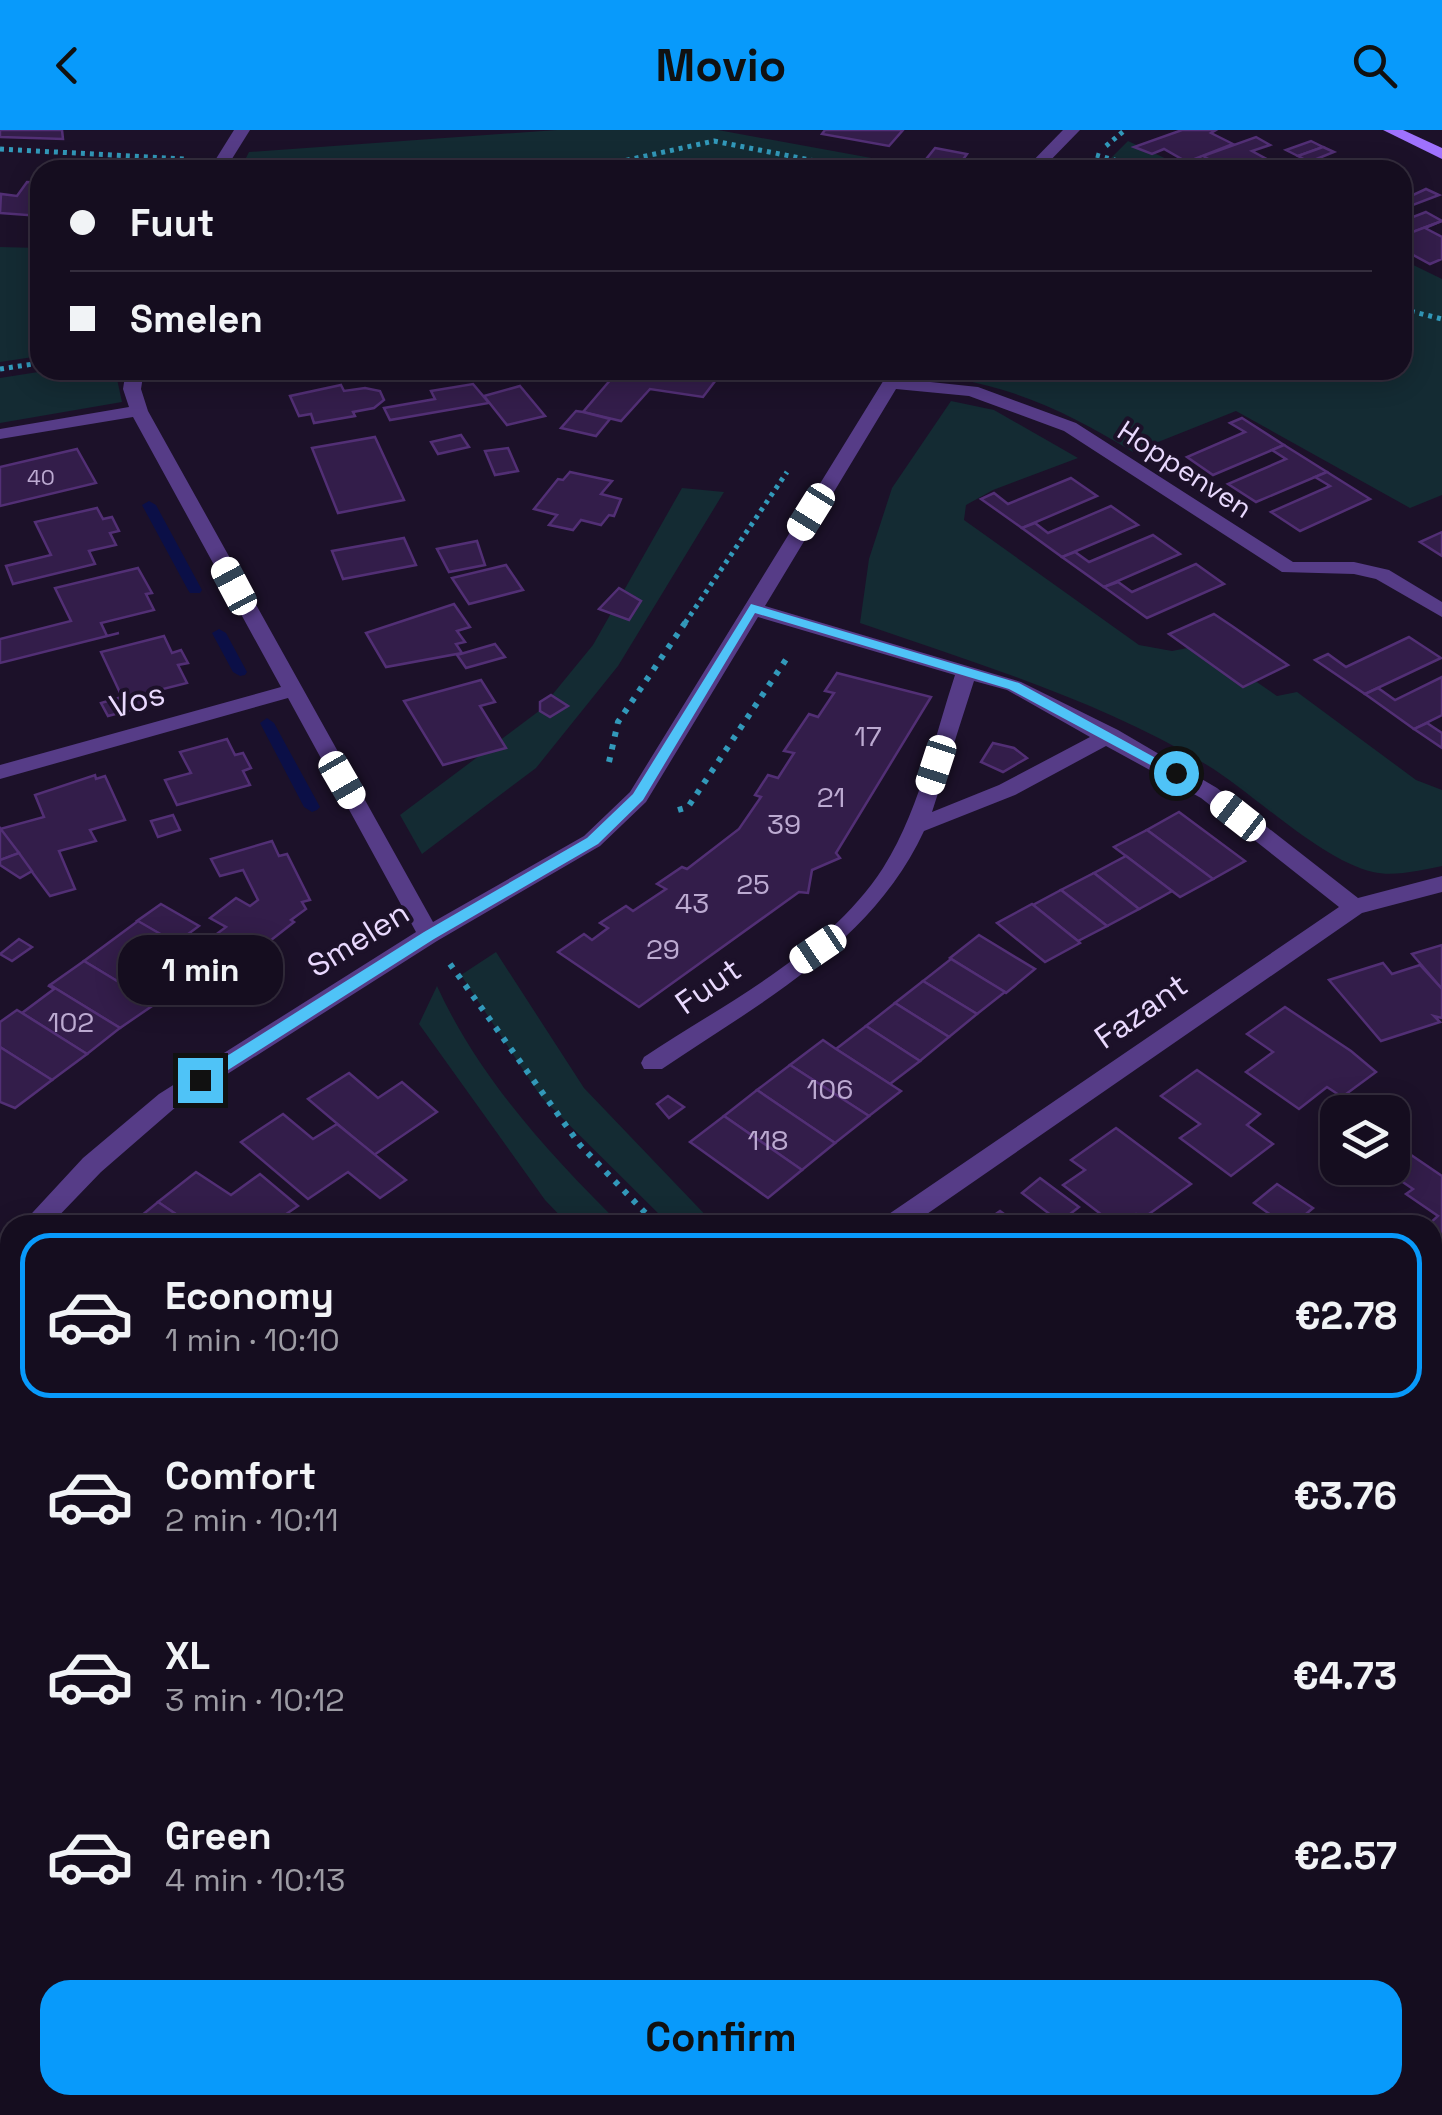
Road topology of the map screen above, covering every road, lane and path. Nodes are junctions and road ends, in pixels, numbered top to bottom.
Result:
1 (242, 130) edge
2 (1072, 130) edge
3 (1391, 130) edge
4 (1039, 136) dead end
5 (0, 149) edge
6 (1095, 154) dead end
7 (1442, 154) edge
8 (142, 160) edge
9 (224, 160) edge
10 (628, 160) edge
11 (810, 160) edge
12 (1036, 160) edge
13 (1040, 160) edge
14 (1116, 160) edge
15 (1412, 312) edge
16 (1442, 320) edge
17 (30, 365) edge
18 (0, 369) edge
19 (133, 380) edge
20 (893, 380) edge
21 (916, 380) edge
22 (139, 411) junction
23 (0, 434) edge
24 (796, 458) dead end
25 (751, 608) junction
26 (1442, 612) edge
27 (966, 672) junction
28 (290, 690) junction
29 (1110, 735) junction
30 (608, 766) dead end
31 (0, 772) edge
32 (916, 826) junction
33 (1442, 884) edge
34 (1354, 907) junction
35 (429, 935) junction
36 (652, 1064) dead end
37 (44, 1215) edge
38 (647, 1215) edge
39 (907, 1215) edge

1 - 9 street
2 - 13 street
3 - 7 street
4 - 12 street
5 - 8 path
6 - 14 path
10 - 11 path
15 - 16 path
17 - 18 path
19 - 22 street
20 - 25 street, Smelen
21 - 26 street, Hoppenven
22 - 23 street
22 - 28 street
24 - 30 path
25 - 27 street
25 - 35 street, Smelen
27 - 29 street
27 - 32 street, Fuut
28 - 31 street, Vos
28 - 35 street
29 - 32 street
29 - 34 street
32 - 36 street, Fuut
33 - 34 street, Fazant
34 - 39 street, Fazant
35 - 37 street, Smelen
35 - 38 path

